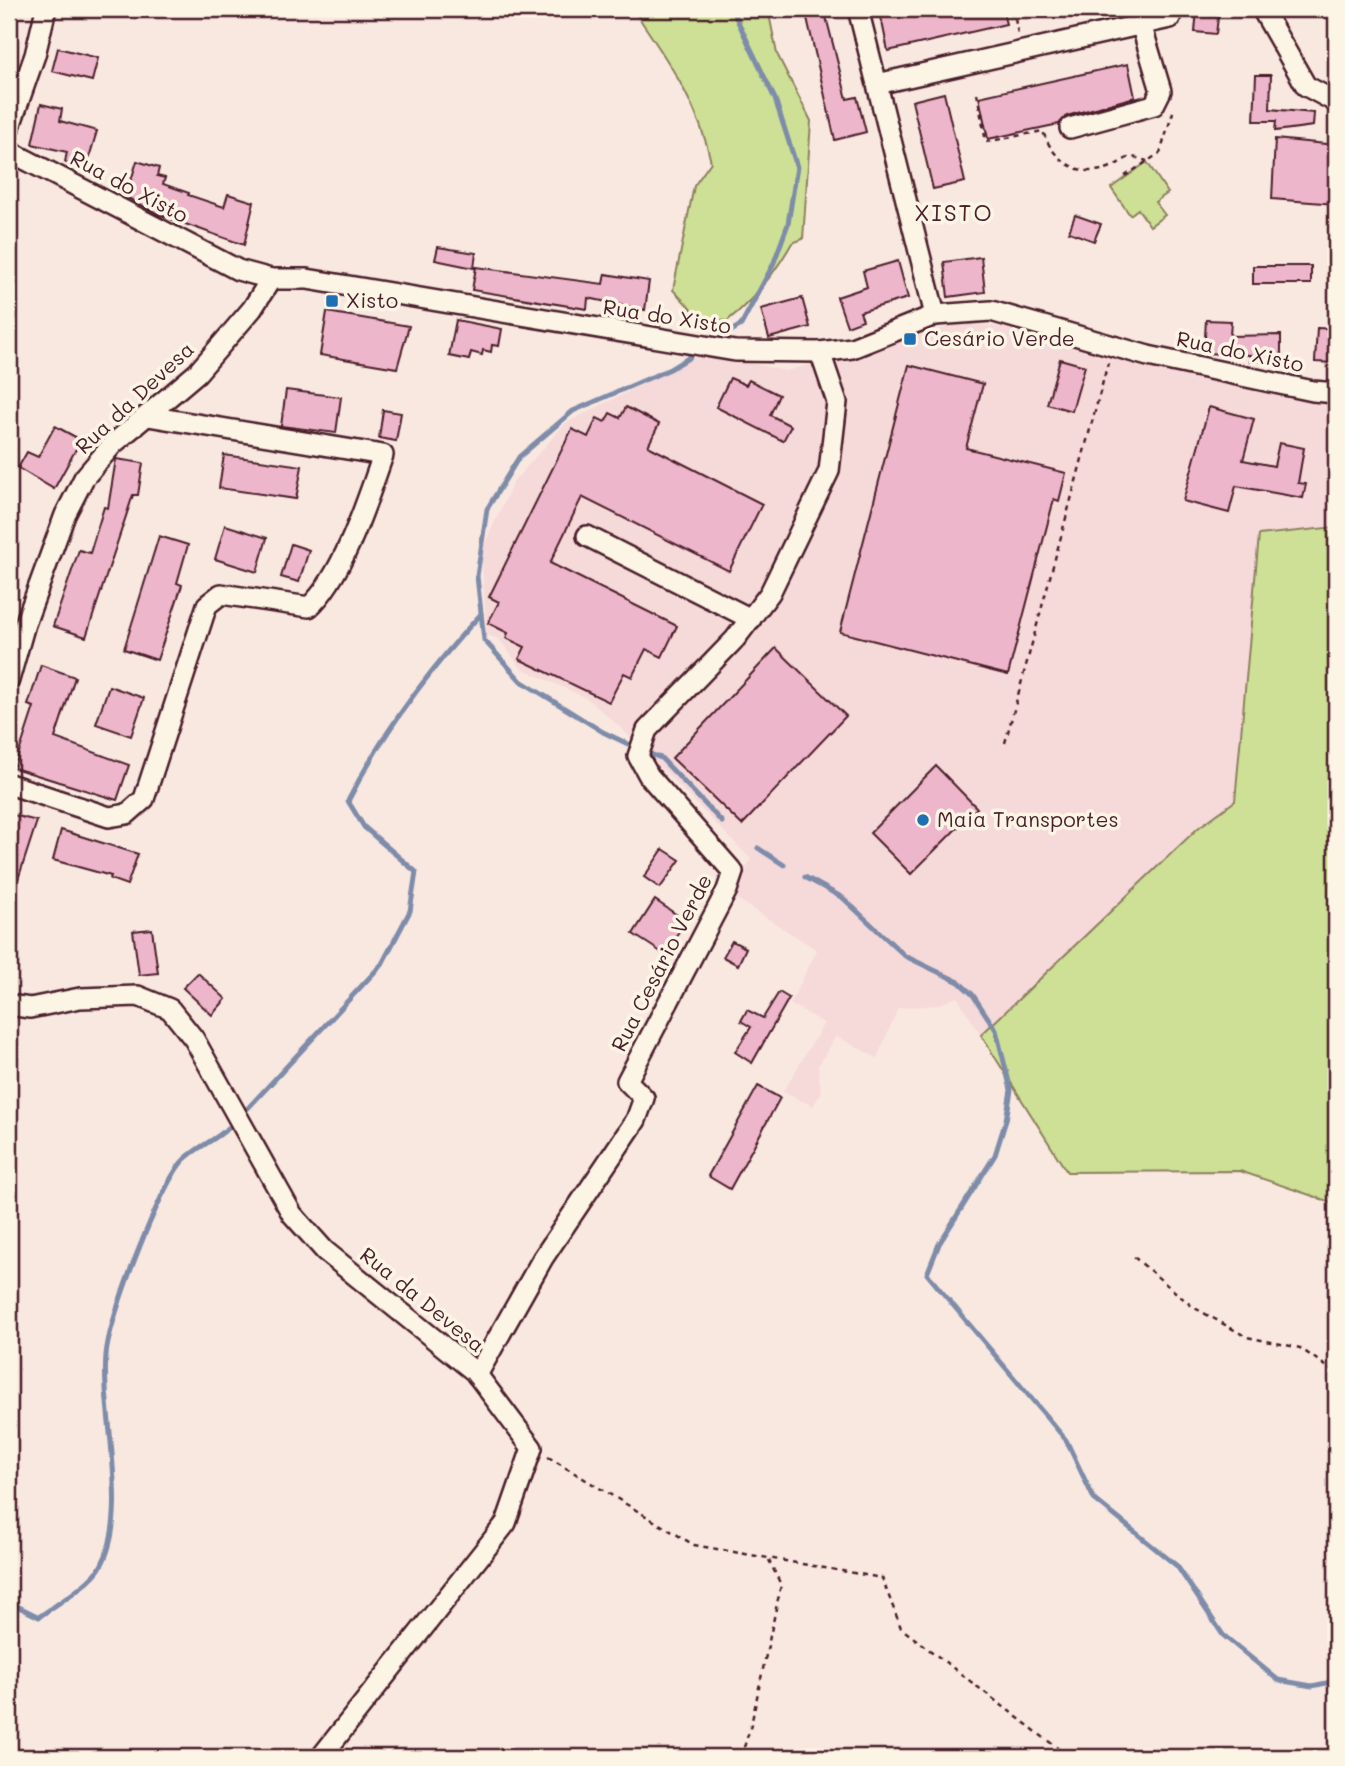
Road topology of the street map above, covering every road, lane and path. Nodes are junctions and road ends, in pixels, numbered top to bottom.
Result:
1 (46, 9) edge
2 (858, 9) edge
3 (1013, 9) edge
4 (1262, 9) edge
5 (1170, 18) dead end
6 (1141, 24) junction
7 (1021, 51) junction
8 (877, 84) junction
9 (977, 93) dead end
10 (1174, 102) dead end
11 (1336, 102) edge
12 (1070, 128) dead end
13 (9, 129) edge
14 (9, 151) edge
15 (1147, 160) junction
16 (1125, 176) dead end
17 (271, 279) junction
18 (935, 315) junction
19 (1110, 346) junction
20 (820, 352) junction
21 (1336, 393) edge
22 (148, 415) junction
23 (587, 536) dead end
24 (751, 618) junction
25 (9, 680) edge
26 (1005, 743) dead end
27 (9, 784) edge
28 (9, 1005) edge
29 (1134, 1257) dead end
30 (1336, 1373) edge
31 (477, 1375) junction
32 (532, 1448) junction
33 (769, 1560) junction
34 (321, 1757) edge
35 (741, 1757) edge
36 (1069, 1757) edge

1 - 13 street
2 - 8 street
3 - 7 path
4 - 11 street
5 - 6 street
6 - 7 street
6 - 12 street
7 - 8 street
8 - 18 street
9 - 15 path
10 - 15 path
14 - 17 street, Rua do Xisto
15 - 16 path
17 - 20 street, Rua do Xisto
17 - 22 street, Rua da Devesa
18 - 19 street, Rua do Xisto
18 - 20 street, Rua do Xisto
19 - 21 street, Rua do Xisto
19 - 26 path
20 - 24 street, Rua Cesário Verde
22 - 25 street, Rua da Devesa
22 - 27 street
23 - 24 street
24 - 31 street, Rua Cesário Verde
28 - 31 street, Rua da Devesa
29 - 30 path
31 - 32 street, Rua da Devesa
32 - 33 path
32 - 34 street
33 - 35 path
33 - 36 path

